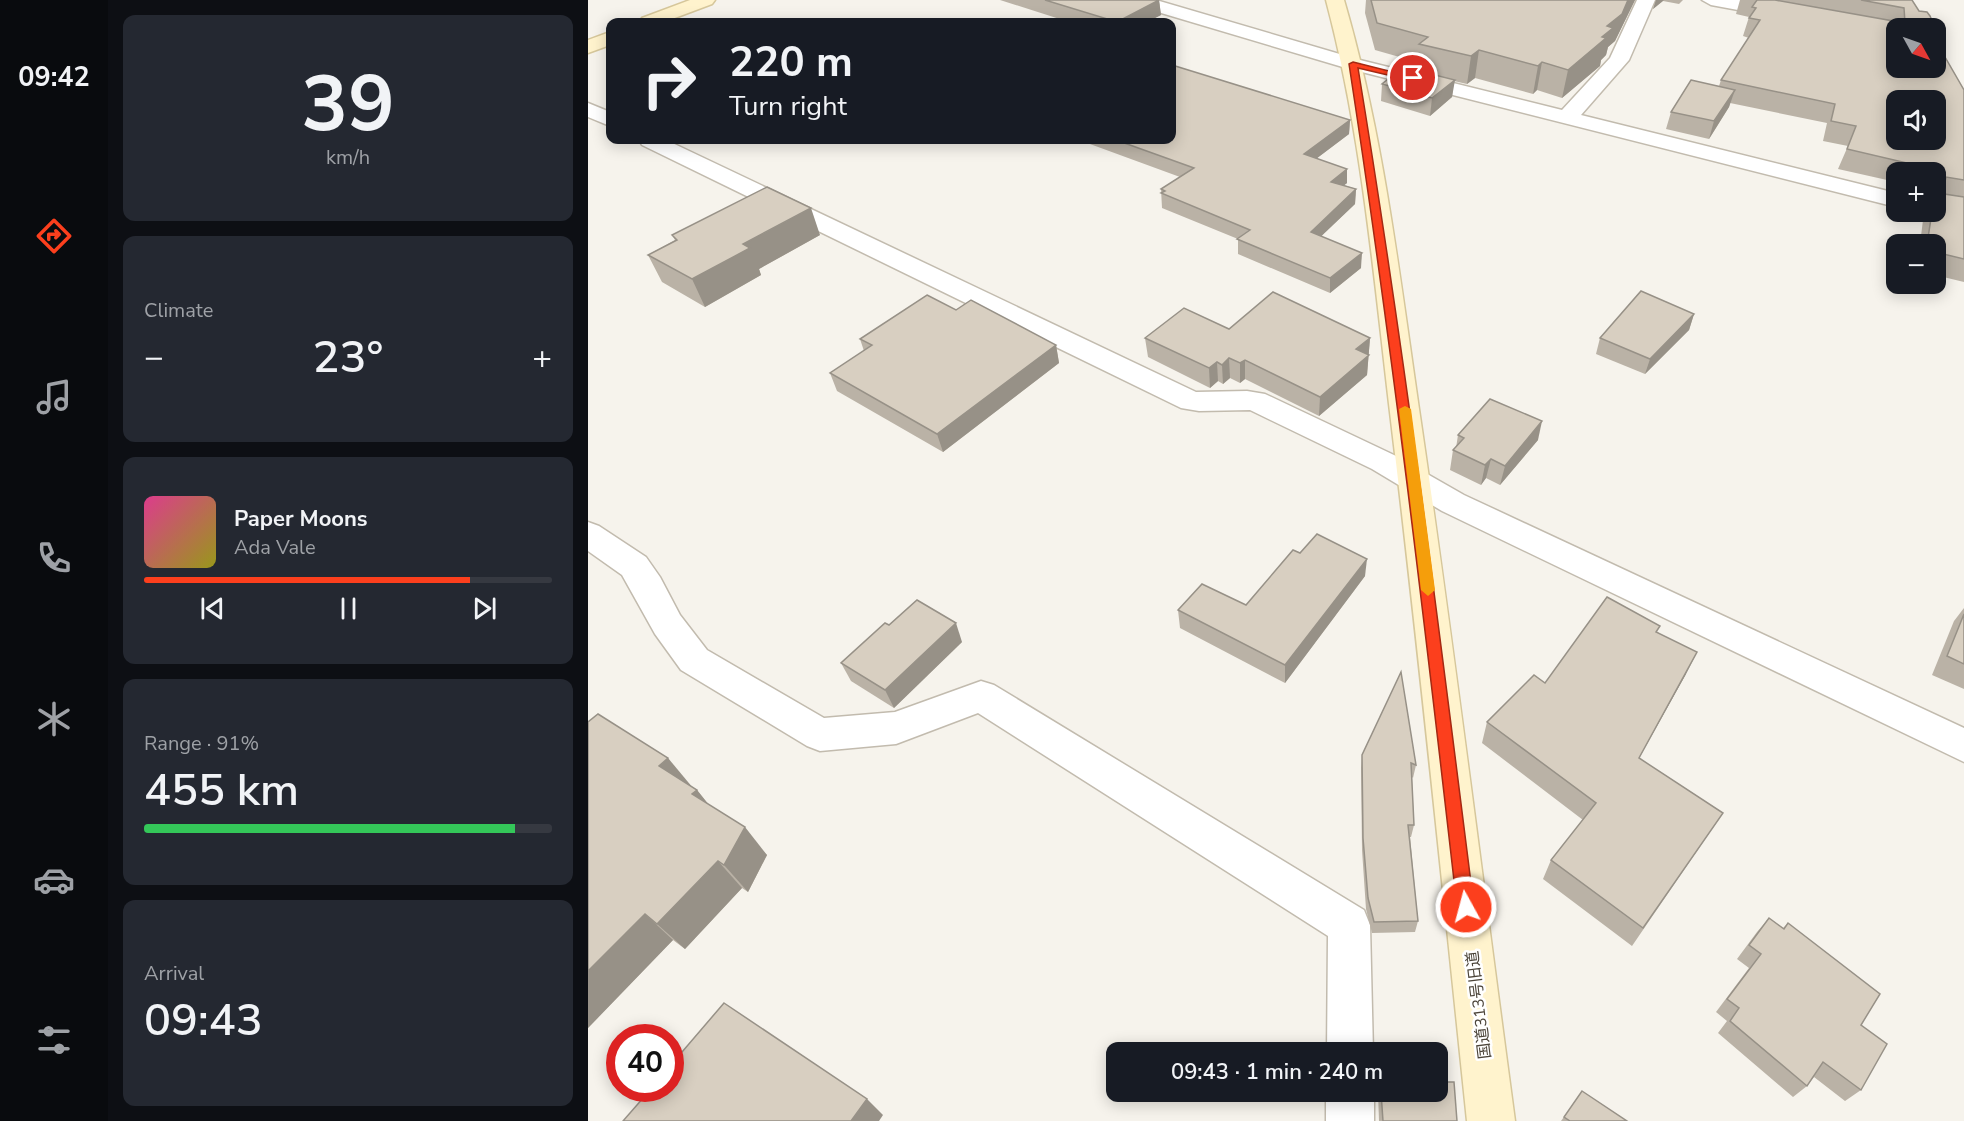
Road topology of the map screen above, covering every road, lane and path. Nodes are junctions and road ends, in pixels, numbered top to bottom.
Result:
1 (706, 0) edge
2 (1137, 0) edge
3 (1335, 0) edge
4 (1646, 0) edge
5 (1711, 0) edge
6 (1804, 17) edge
7 (659, 18) edge
8 (606, 40) edge
9 (588, 47) edge
10 (1353, 64) junction
11 (588, 109) edge
12 (1568, 116) junction
13 (606, 118) edge
14 (659, 144) edge
15 (1886, 197) edge
16 (1414, 479) junction
17 (588, 534) edge
18 (1964, 746) edge
19 (1350, 1042) edge
20 (1350, 1102) edge
21 (1350, 1121) edge
22 (1491, 1121) edge

1 - 7 street
2 - 10 street
3 - 10 street, 国道313号旧道
4 - 12 street
5 - 6 street
8 - 9 street
10 - 12 street
10 - 16 street, 国道313号旧道
11 - 13 street
12 - 15 street
14 - 16 street
16 - 18 street
16 - 22 street, 国道313号旧道
17 - 19 street
20 - 21 street

